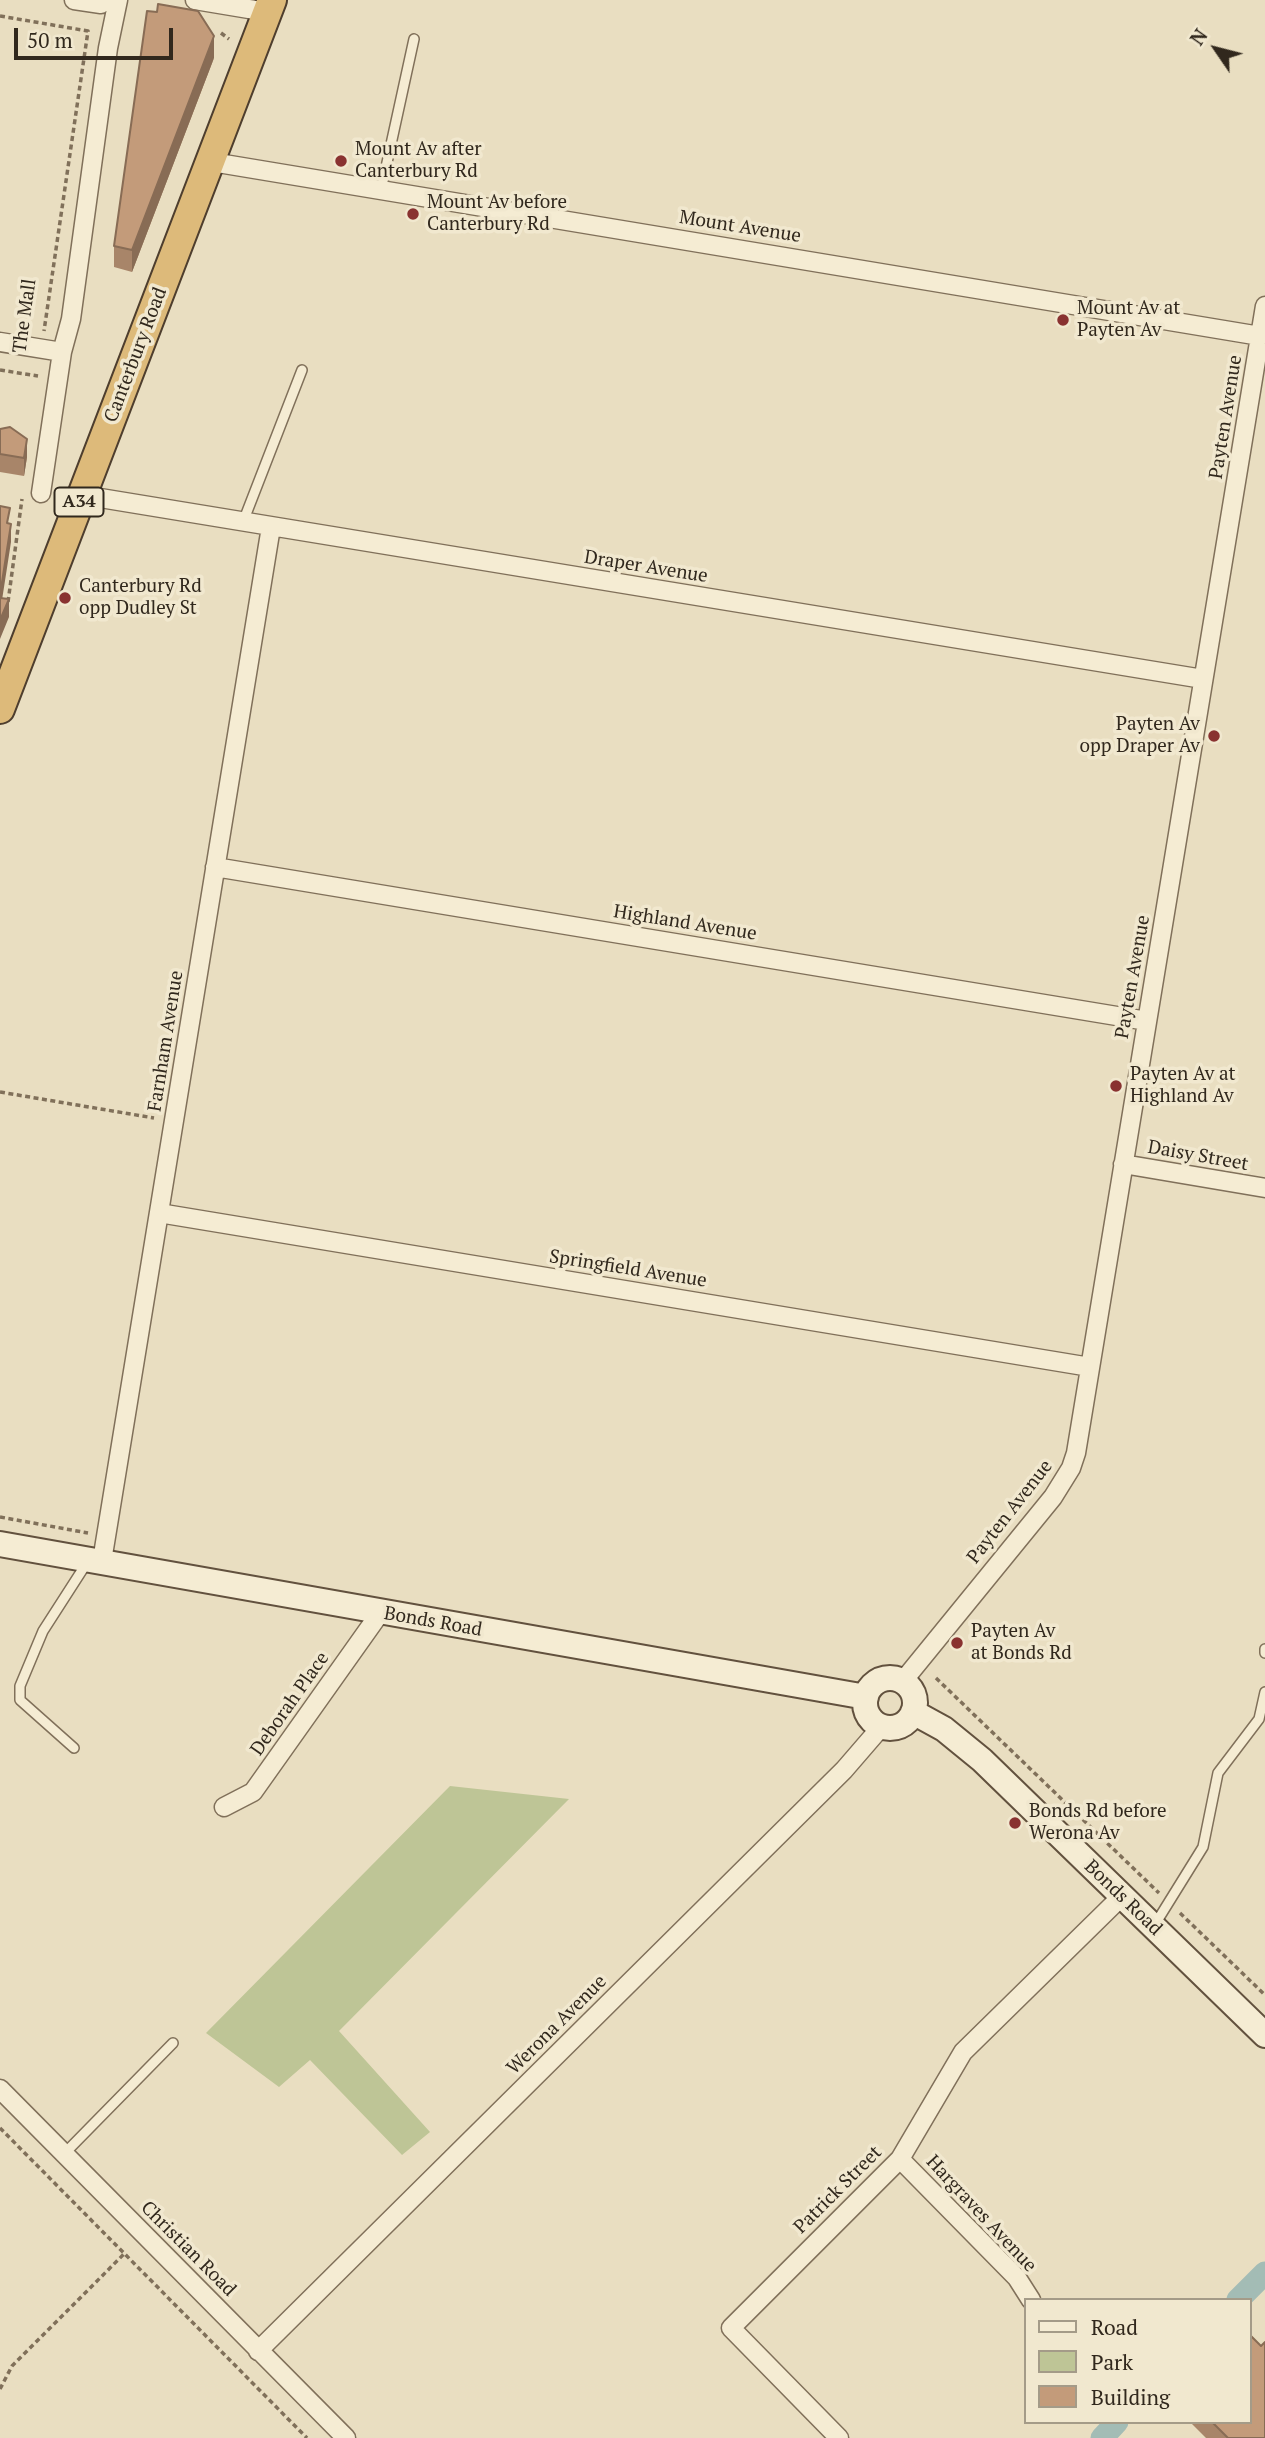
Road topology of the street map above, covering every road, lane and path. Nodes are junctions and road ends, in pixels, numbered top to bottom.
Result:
1 (74, 0) edge
2 (105, 0) edge
3 (118, 0) edge
4 (195, 0) edge
5 (270, 6) edge
6 (0, 16) edge
7 (221, 33) dead end
8 (414, 38) dead end
9 (229, 39) dead end
10 (212, 162) junction
11 (381, 190) junction
12 (1265, 306) edge
13 (1260, 336) junction
14 (0, 342) edge
15 (41, 349) junction
16 (62, 352) junction
17 (0, 370) edge
18 (302, 370) dead end
19 (38, 376) junction
20 (36, 390) dead end
21 (23, 485) dead end
22 (41, 493) dead end
23 (82, 495) junction
24 (243, 522) junction
25 (271, 527) junction
26 (7, 608) edge
27 (1203, 679) junction
28 (1, 702) edge
29 (215, 867) junction
30 (1147, 1021) junction
31 (0, 1092) edge
32 (174, 1121) junction
33 (1123, 1164) junction
34 (1265, 1188) edge
35 (159, 1213) junction
36 (1090, 1367) junction
37 (0, 1517) edge
38 (106, 1536) junction
39 (0, 1544) edge
40 (95, 1560) junction
41 (380, 1613) junction
42 (936, 1678) dead end
43 (903, 1681) junction
44 (1265, 1692) edge
45 (866, 1697) junction
46 (913, 1712) junction
47 (882, 1726) junction
48 (74, 1748) dead end
49 (224, 1807) dead end
50 (1121, 1897) junction
51 (1169, 1902) junction
52 (1153, 1928) junction
53 (1265, 1995) edge
54 (1265, 2035) edge
55 (173, 2043) dead end
56 (0, 2089) edge
57 (0, 2128) edge
58 (64, 2154) junction
59 (900, 2159) junction
60 (125, 2253) junction
61 (1030, 2298) edge
62 (258, 2351) junction
63 (0, 2389) edge
64 (307, 2438) edge
65 (346, 2438) edge
66 (839, 2438) edge

1 - 2 street
3 - 16 street
4 - 5 street
5 - 10 highway, Canterbury Road / A34
6 - 15 path, The Mall
7 - 9 path
8 - 11 lane
10 - 11 street, Mount Avenue
10 - 23 highway, Canterbury Road / A34
11 - 13 street, Mount Avenue
12 - 13 street, Payten Avenue
13 - 27 street, Payten Avenue
14 - 15 street
15 - 16 street
15 - 19 path, The Mall
16 - 22 street
17 - 19 path
18 - 24 lane
19 - 20 path, The Mall
21 - 26 path
23 - 24 street, Draper Avenue
23 - 28 highway, Canterbury Road / A34
24 - 25 street, Draper Avenue
25 - 27 street, Draper Avenue
25 - 29 street, Farnham Avenue
27 - 30 street, Payten Avenue
29 - 30 street, Highland Avenue
29 - 32 street, Farnham Avenue
30 - 33 street, Payten Avenue
31 - 32 path
32 - 35 street, Farnham Avenue
33 - 34 street, Daisy Street
33 - 36 street, Payten Avenue
35 - 36 street, Springfield Avenue
35 - 38 street, Farnham Avenue
36 - 43 street, Payten Avenue
37 - 38 path
38 - 40 street, Farnham Avenue
39 - 40 main road, Bonds Road
40 - 41 main road, Bonds Road
40 - 48 lane
41 - 45 main road, Bonds Road
41 - 49 street, Deborah Place
42 - 51 path, Bonds Road
43 - 45 main road
43 - 46 main road
44 - 51 lane
45 - 47 main road
46 - 47 main road
46 - 50 main road, Bonds Road
47 - 62 street, Werona Avenue
50 - 52 main road, Bonds Road
50 - 59 street, Patrick Street
51 - 52 lane
51 - 53 path, Bonds Road
52 - 54 main road, Bonds Road
55 - 58 lane
56 - 58 street, Christian Road
57 - 60 path
58 - 62 street, Christian Road
59 - 61 street, Hargraves Avenue
59 - 66 street, Patrick Street
60 - 63 path
60 - 64 path
62 - 65 street, Christian Road

